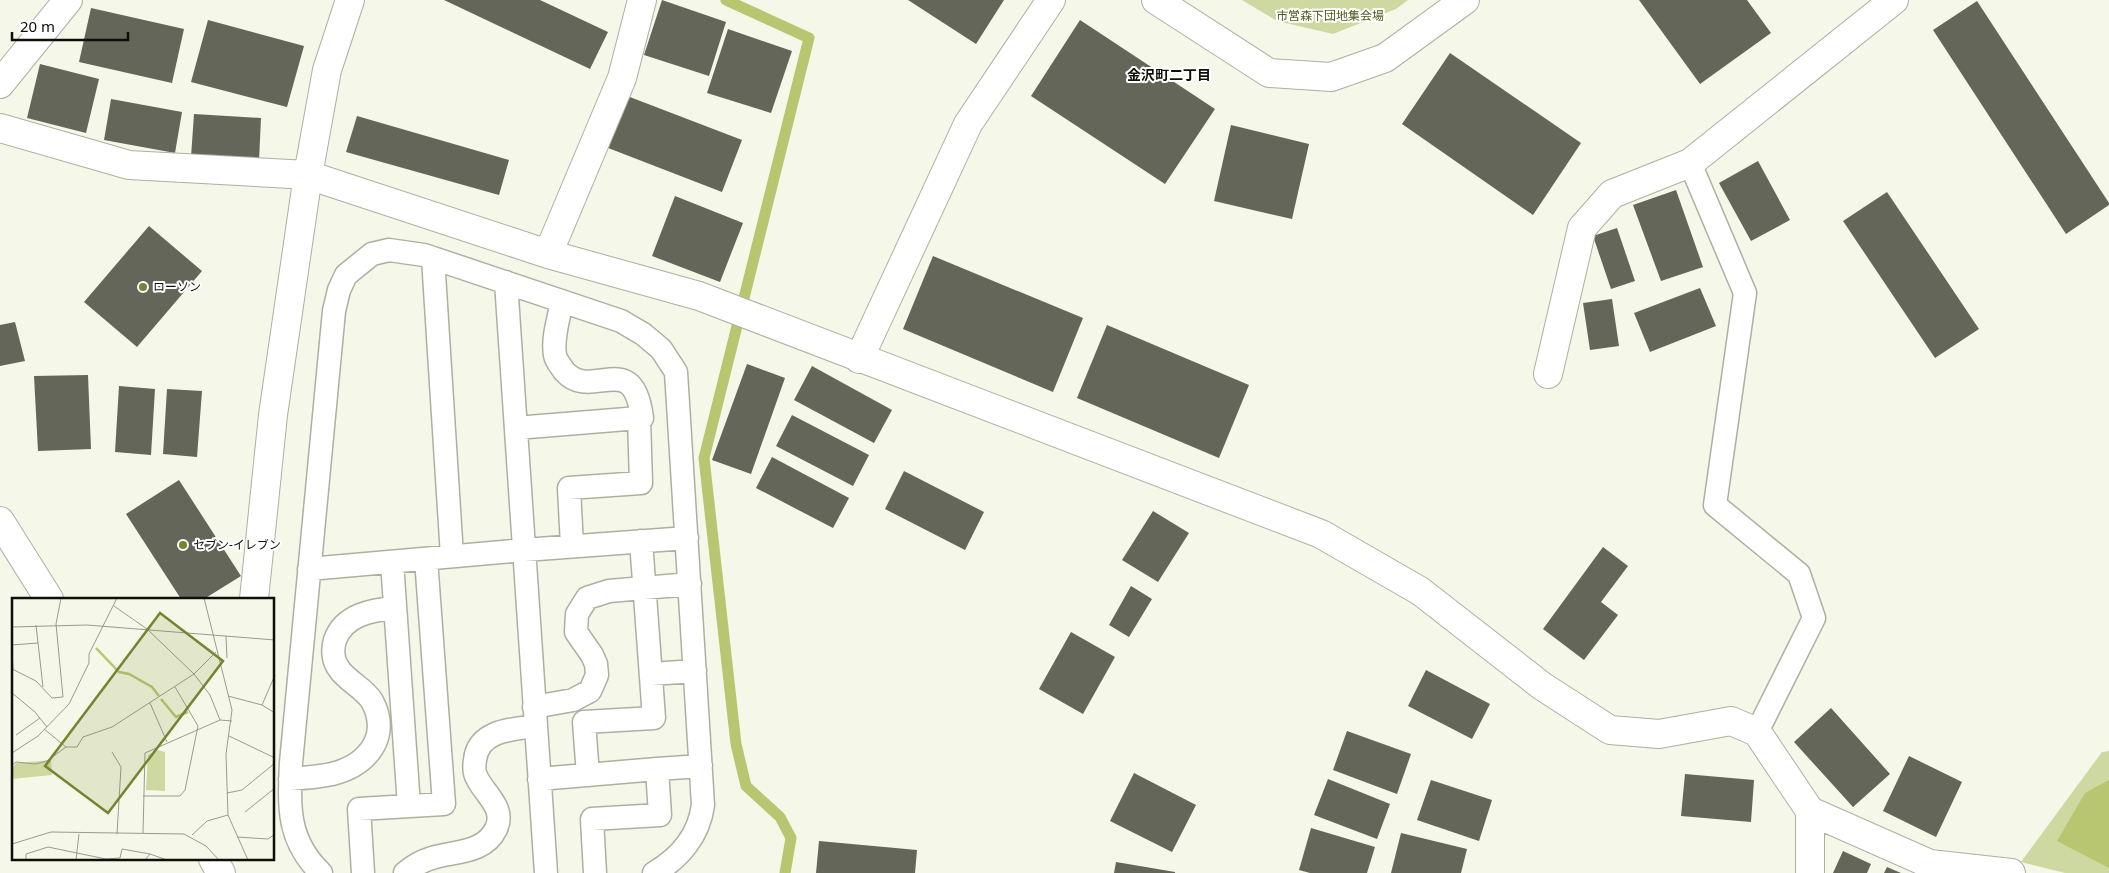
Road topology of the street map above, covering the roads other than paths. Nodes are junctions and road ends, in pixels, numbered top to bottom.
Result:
1 (68, 0) edge
2 (350, 0) edge
3 (642, 0) edge
4 (1051, 0) edge
5 (1156, 0) edge
6 (1465, 0) edge
7 (1894, 0) edge
8 (0, 84) edge
9 (0, 128) edge
10 (1690, 163) junction
11 (308, 174) junction
12 (548, 254) junction
13 (433, 258) junction
14 (506, 282) junction
15 (562, 301) junction
16 (859, 359) junction
17 (1548, 374) dead end
18 (679, 416) junction
19 (641, 418) junction
20 (516, 428) junction
21 (0, 521) edge
22 (687, 538) junction
23 (641, 542) junction
24 (572, 546) junction
25 (524, 550) junction
26 (452, 556) junction
27 (426, 559) junction
28 (392, 562) junction
29 (310, 569) junction
30 (690, 584) junction
31 (644, 587) junction
32 (48, 598) edge
33 (254, 598) edge
34 (395, 608) junction
35 (695, 671) junction
36 (651, 674) junction
37 (535, 717) junction
38 (1757, 732) junction
39 (701, 766) junction
40 (657, 769) junction
41 (588, 775) junction
42 (290, 779) junction
43 (539, 779) junction
44 (409, 806) junction
45 (1810, 812) junction
46 (214, 860) edge
47 (229, 860) edge
48 (222, 873) edge
49 (228, 873) edge
50 (321, 873) edge
51 (363, 873) edge
52 (405, 873) edge
53 (546, 873) edge
54 (595, 873) edge
55 (654, 873) edge
56 (1810, 873) edge
57 (2011, 873) edge

1 - 8 street
2 - 11 street
3 - 12 street
4 - 16 street
5 - 6 street
7 - 10 street
9 - 11 street
10 - 17 street
10 - 38 lane
11 - 12 street
11 - 33 street
12 - 16 street
13 - 14 lane
13 - 26 lane
13 - 29 lane
14 - 15 lane
14 - 20 lane
15 - 18 lane
15 - 19 lane
16 - 38 street
18 - 19 lane
18 - 22 lane
19 - 20 lane
19 - 24 lane
20 - 25 lane
21 - 32 street
22 - 23 lane
22 - 30 lane
23 - 24 lane
23 - 31 lane
24 - 25 lane
25 - 26 lane
25 - 37 lane
26 - 27 lane
27 - 28 lane
27 - 44 lane
28 - 29 lane
28 - 34 lane
29 - 42 lane
30 - 31 lane
30 - 35 lane
31 - 36 lane
31 - 37 lane
34 - 42 lane
34 - 44 lane
35 - 36 lane
35 - 39 lane
36 - 41 lane
37 - 43 lane
37 - 52 lane
38 - 45 street
39 - 40 lane
39 - 55 lane
40 - 41 lane
40 - 54 lane
41 - 43 lane
42 - 50 lane
43 - 53 lane
44 - 51 lane
45 - 56 street
45 - 57 street
46 - 48 street
47 - 49 street

